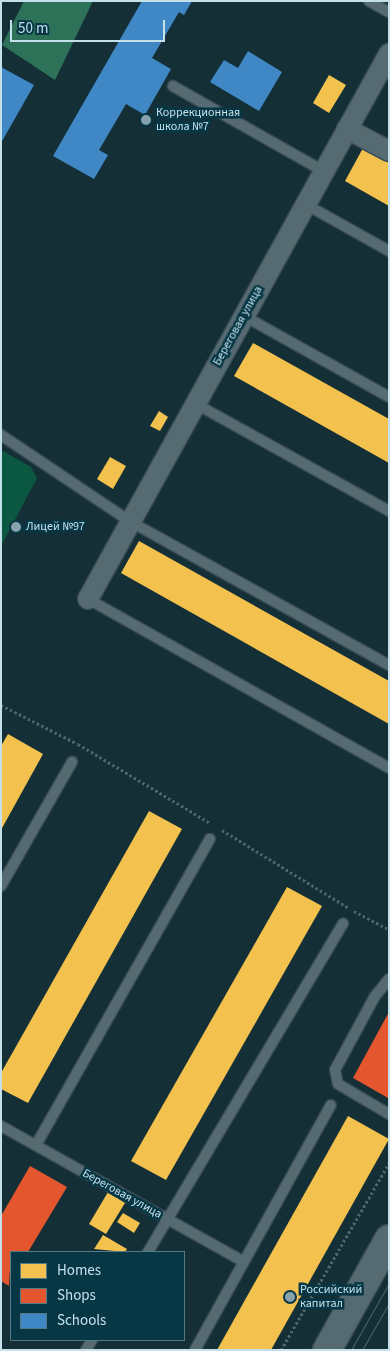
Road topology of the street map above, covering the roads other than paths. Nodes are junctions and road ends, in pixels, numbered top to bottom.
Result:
1 (369, 1) edge
2 (389, 12) edge
3 (389, 54) edge
4 (173, 86) dead end
5 (347, 128) junction
6 (389, 151) edge
7 (323, 172) junction
8 (305, 204) junction
9 (389, 252) edge
10 (244, 316) junction
11 (389, 397) edge
12 (196, 404) junction
13 (1, 435) edge
14 (389, 511) edge
15 (131, 522) junction
16 (88, 599) joint
17 (389, 665) edge
18 (72, 762) dead end
19 (389, 768) edge
20 (210, 840) dead end
21 (1, 886) edge
22 (343, 923) dead end
23 (389, 980) edge
24 (331, 1104) dead end
25 (389, 1114) edge
26 (2, 1128) edge
27 (36, 1145) junction
28 (168, 1219) junction
29 (389, 1240) edge
30 (149, 1251) edge
31 (244, 1262) junction
32 (195, 1350) edge
33 (327, 1350) edge

1 - 2 lane
3 - 5 street, Береговая улица
4 - 7 lane
5 - 6 street
5 - 7 street, Береговая улица
7 - 8 street, Береговая улица
8 - 9 lane
8 - 10 street, Береговая улица
10 - 11 lane
10 - 12 street, Береговая улица
12 - 14 lane
12 - 15 street, Береговая улица
13 - 15 lane
15 - 16 street, Береговая улица
15 - 17 lane
16 - 19 lane
18 - 21 lane
20 - 27 lane
22 - 28 lane
23 - 25 lane
24 - 31 lane
26 - 27 lane, Береговая улица
27 - 28 lane, Береговая улица
28 - 30 lane
28 - 31 lane, Береговая улица
29 - 33 main road
31 - 32 lane

